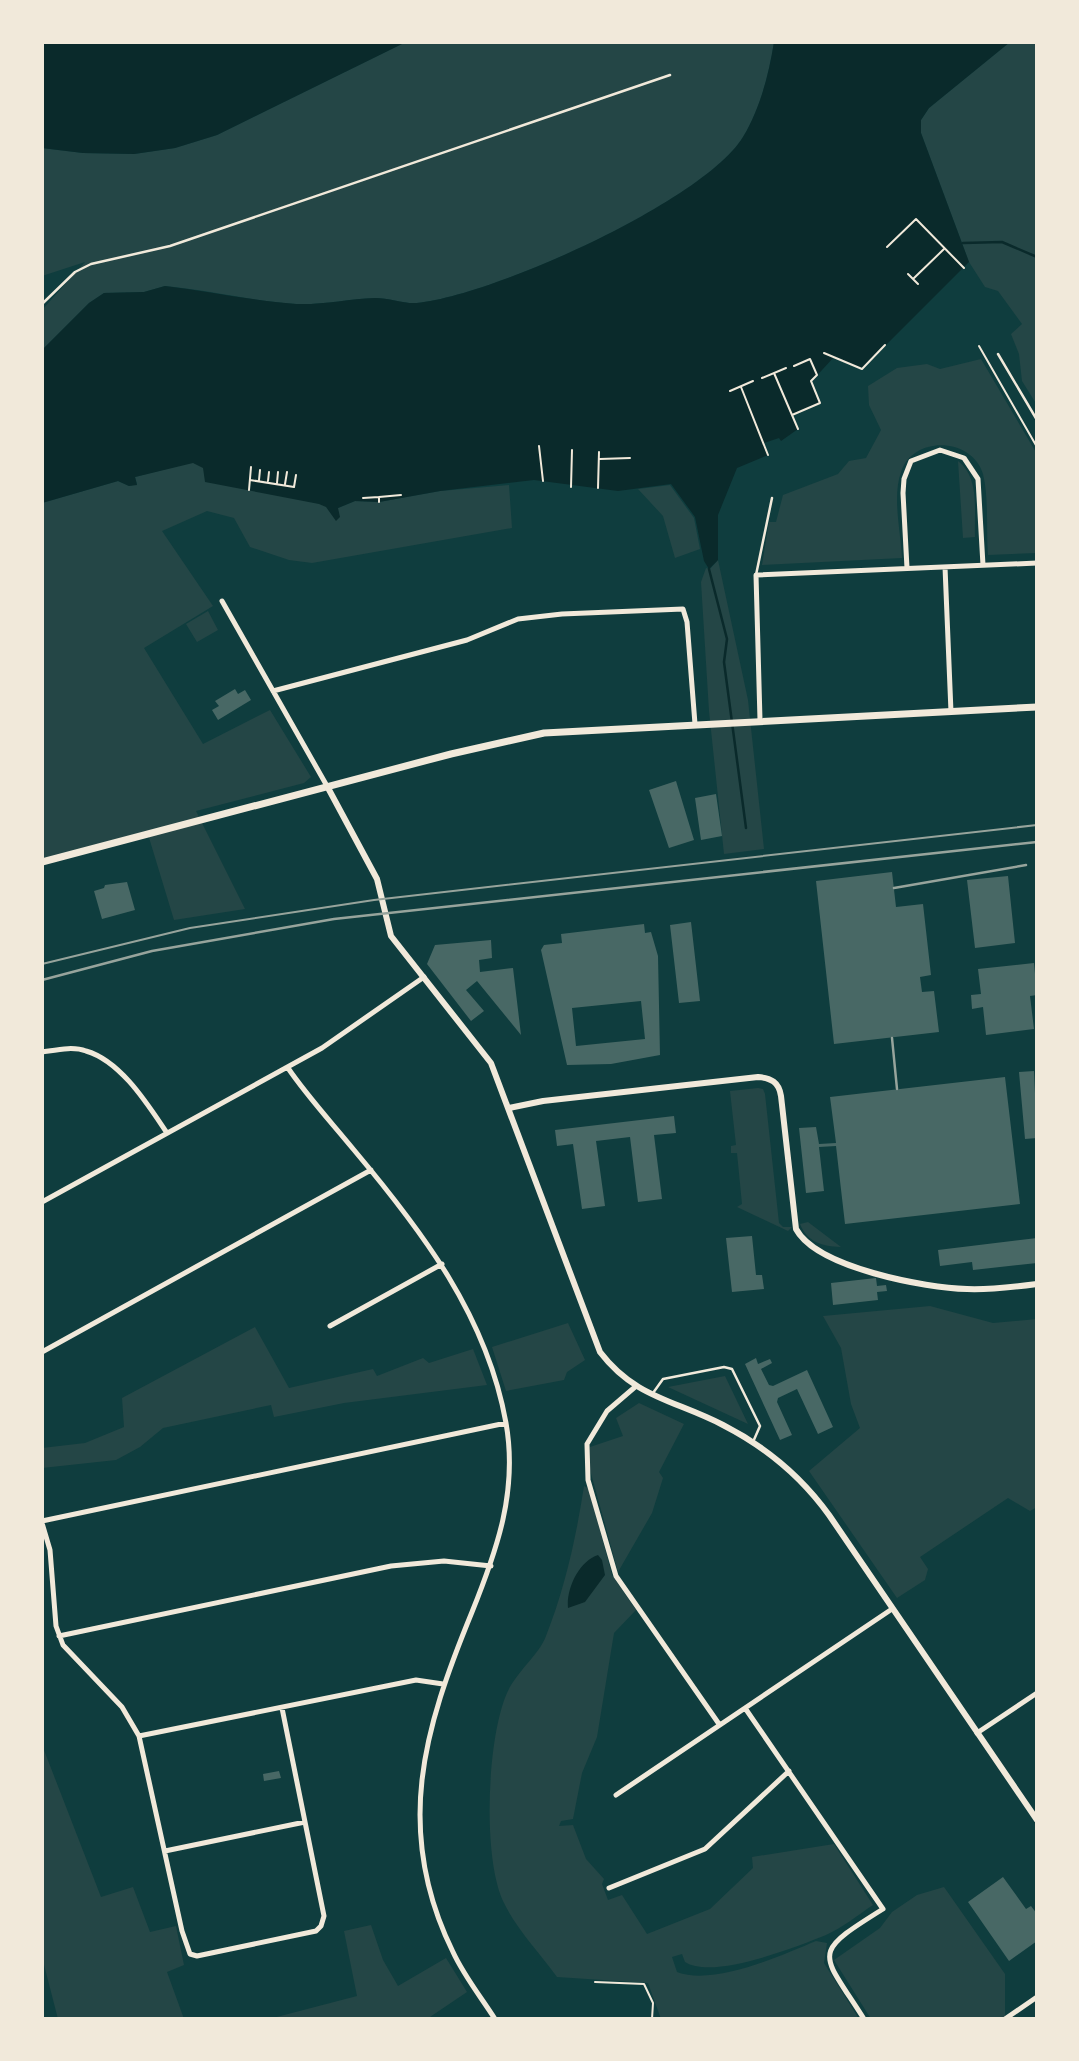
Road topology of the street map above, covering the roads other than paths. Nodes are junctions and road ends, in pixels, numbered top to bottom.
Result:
1 (670, 75) dead end
2 (42, 303) edge
3 (998, 354) dead end
4 (1037, 421) edge
5 (772, 498) dead end
6 (1037, 563) edge
7 (983, 565) junction
8 (945, 567) junction
9 (907, 568) junction
10 (755, 575) junction
11 (222, 601) dead end
12 (272, 691) junction
13 (1037, 708) edge
14 (951, 712) junction
15 (756, 721) junction
16 (695, 724) junction
17 (327, 786) junction
18 (42, 862) edge
19 (424, 977) junction
20 (42, 1052) edge
21 (288, 1068) junction
22 (509, 1108) junction
23 (167, 1133) junction
24 (371, 1170) junction
25 (42, 1202) edge
26 (442, 1264) junction
27 (1037, 1284) edge
28 (330, 1326) dead end
29 (42, 1352) edge
30 (635, 1387) junction
31 (653, 1395) junction
32 (506, 1423) junction
33 (753, 1442) junction
34 (42, 1522) edge
35 (491, 1566) junction
36 (892, 1608) junction
37 (59, 1636) junction
38 (443, 1684) junction
39 (1037, 1693) edge
40 (282, 1707) junction
41 (745, 1708) junction
42 (719, 1724) junction
43 (977, 1733) junction
44 (139, 1736) junction
45 (789, 1771) junction
46 (616, 1795) dead end
47 (1037, 1820) edge
48 (305, 1822) junction
49 (165, 1851) junction
50 (609, 1888) dead end
51 (1037, 1997) edge
52 (495, 2019) edge
53 (864, 2019) edge
54 (1005, 2019) edge

1 - 2 lane
3 - 4 lane
5 - 10 lane
6 - 7 street
7 - 8 street
7 - 9 street
8 - 9 street
8 - 14 street
9 - 10 street
10 - 15 street
11 - 12 street
12 - 16 street
12 - 17 street
13 - 14 main road
14 - 15 main road
15 - 16 main road
16 - 17 main road
17 - 18 main road
17 - 19 street
19 - 21 street
19 - 22 street
20 - 23 street
21 - 23 street
21 - 24 street
22 - 27 street
22 - 30 street
23 - 25 street
24 - 26 street
24 - 29 street
26 - 28 street
26 - 32 street
30 - 31 street
30 - 42 street
31 - 33 street
31 - 33 lane
32 - 34 street
32 - 35 street
33 - 36 street
34 - 37 street
35 - 37 street
35 - 38 street
36 - 41 street
36 - 43 street
37 - 44 street
38 - 40 street
38 - 52 street
39 - 43 street
40 - 44 street
40 - 48 street
41 - 42 street
41 - 45 street
42 - 46 street
43 - 47 street
44 - 49 street
45 - 50 street
45 - 53 street
48 - 49 street
48 - 49 street
51 - 54 street

